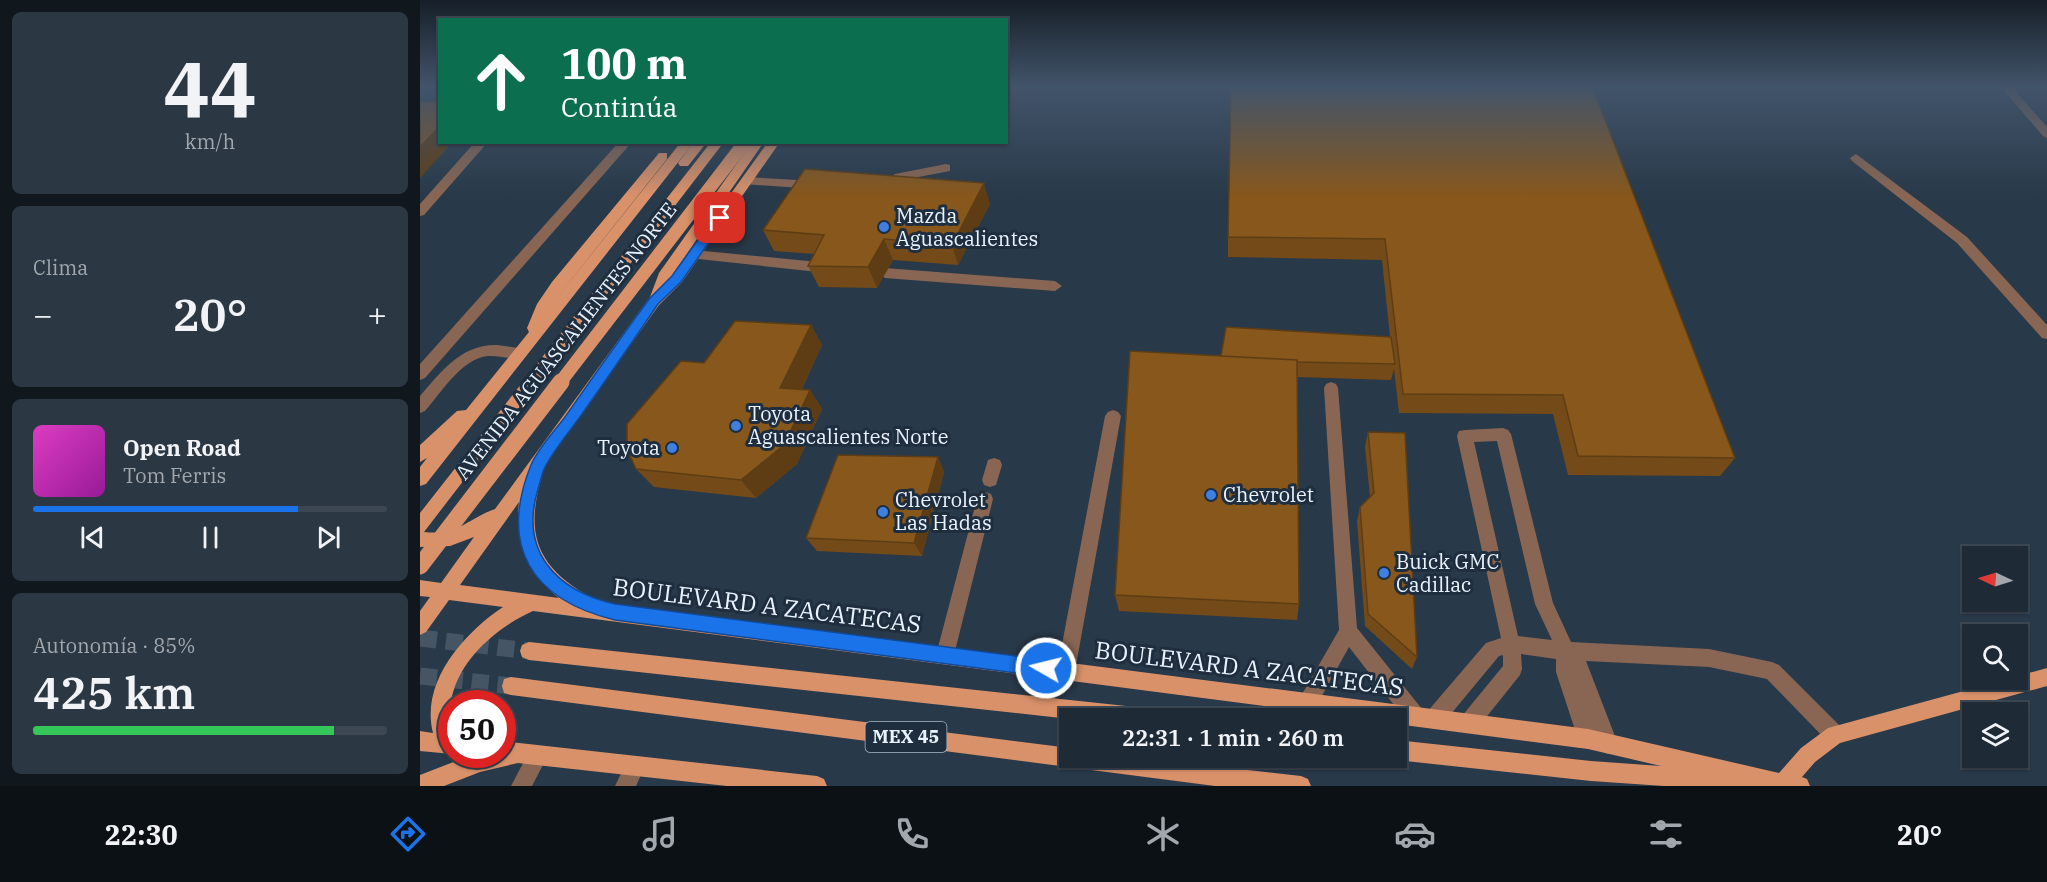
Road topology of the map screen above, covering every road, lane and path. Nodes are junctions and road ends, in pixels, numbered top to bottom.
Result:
1 (2037, 123) edge
2 (2047, 134) edge
3 (480, 144) edge
4 (625, 144) edge
5 (673, 144) edge
6 (686, 144) edge
7 (699, 144) edge
8 (716, 144) edge
9 (744, 144) edge
10 (757, 144) edge
11 (773, 144) edge
12 (1856, 158) dead end
13 (946, 168) dead end
14 (746, 182) junction
15 (825, 185) edge
16 (869, 187) edge
17 (420, 212) edge
18 (632, 212) junction
19 (694, 255) junction
20 (828, 268) edge
21 (885, 273) dead end
22 (1055, 286) dead end
23 (654, 301) junction
24 (2047, 334) edge
25 (524, 349) junction
26 (420, 374) edge
27 (1331, 388) dead end
28 (481, 401) junction
29 (420, 407) edge
30 (1113, 416) dead end
31 (545, 453) junction
32 (420, 455) edge
33 (420, 479) edge
34 (514, 496) junction
35 (985, 499) dead end
36 (420, 526) edge
37 (420, 539) edge
38 (420, 566) edge
39 (420, 588) edge
40 (445, 591) junction
41 (535, 602) junction
42 (615, 612) junction
43 (420, 626) edge
44 (1348, 631) junction
45 (1511, 644) junction
46 (529, 651) tunnel mouth
47 (1566, 651) junction
48 (945, 655) junction
49 (1066, 671) junction
50 (2047, 677) edge
51 (511, 686) tunnel mouth
52 (1307, 703) junction
53 (1059, 709) edge
54 (1414, 716) junction
55 (1434, 719) junction
56 (1469, 723) junction
57 (1834, 735) junction
58 (438, 736) edge
59 (1588, 739) junction
60 (420, 741) edge
61 (438, 743) edge
62 (1608, 744) junction
63 (1407, 751) edge
64 (519, 754) edge
65 (635, 766) junction
66 (420, 785) edge
67 (1791, 785) edge
68 (521, 786) edge
69 (625, 786) edge
70 (817, 786) edge
71 (1301, 786) edge

1 - 2 lane
3 - 17 lane
4 - 26 lane
5 - 25 main road
6 - 18 main road, AVENIDA AGUASCALIENTES NORTE
7 - 18 main road
8 - 36 main road, AVENIDA AGUASCALIENTES NORTE
9 - 38 main road, AVENIDA AGUASCALIENTES NORTE, bridge
10 - 23 main road
11 - 14 main road
12 - 24 lane
13 - 16 lane
14 - 15 lane
14 - 19 main road
18 - 25 main road, AVENIDA AGUASCALIENTES NORTE
19 - 20 lane
19 - 23 main road
21 - 22 lane
23 - 31 main road
25 - 28 main road, AVENIDA AGUASCALIENTES NORTE
25 - 29 lane
27 - 44 lane
28 - 32 main road
28 - 33 main road, AVENIDA AGUASCALIENTES NORTE
30 - 49 lane
31 - 34 main road
31 - 42 main road
34 - 37 main road
34 - 40 main road
35 - 48 lane
39 - 40 main road, BOULEVARD A ZACATECAS
40 - 41 main road, BOULEVARD A ZACATECAS
40 - 43 main road
41 - 42 main road, BOULEVARD A ZACATECAS
41 - 58 main road
42 - 48 main road, BOULEVARD A ZACATECAS
44 - 52 lane
44 - 54 lane
45 - 47 lane
45 - 47 lane
45 - 55 lane
45 - 56 lane
46 - 53 main road, MEX 45
47 - 57 lane
47 - 59 lane
47 - 62 lane
48 - 49 main road, BOULEVARD A ZACATECAS
49 - 52 main road, BOULEVARD A ZACATECAS
50 - 57 main road
51 - 71 main road, MEX 45
52 - 54 main road, BOULEVARD A ZACATECAS
54 - 55 main road, BOULEVARD A ZACATECAS
55 - 56 main road, BOULEVARD A ZACATECAS
56 - 59 main road, BOULEVARD A ZACATECAS
57 - 67 main road
59 - 62 main road, BOULEVARD A ZACATECAS
60 - 61 main road
62 - 67 main road, BOULEVARD A ZACATECAS
63 - 67 main road
64 - 65 main road
64 - 66 main road
64 - 68 lane
65 - 69 lane
65 - 70 main road

